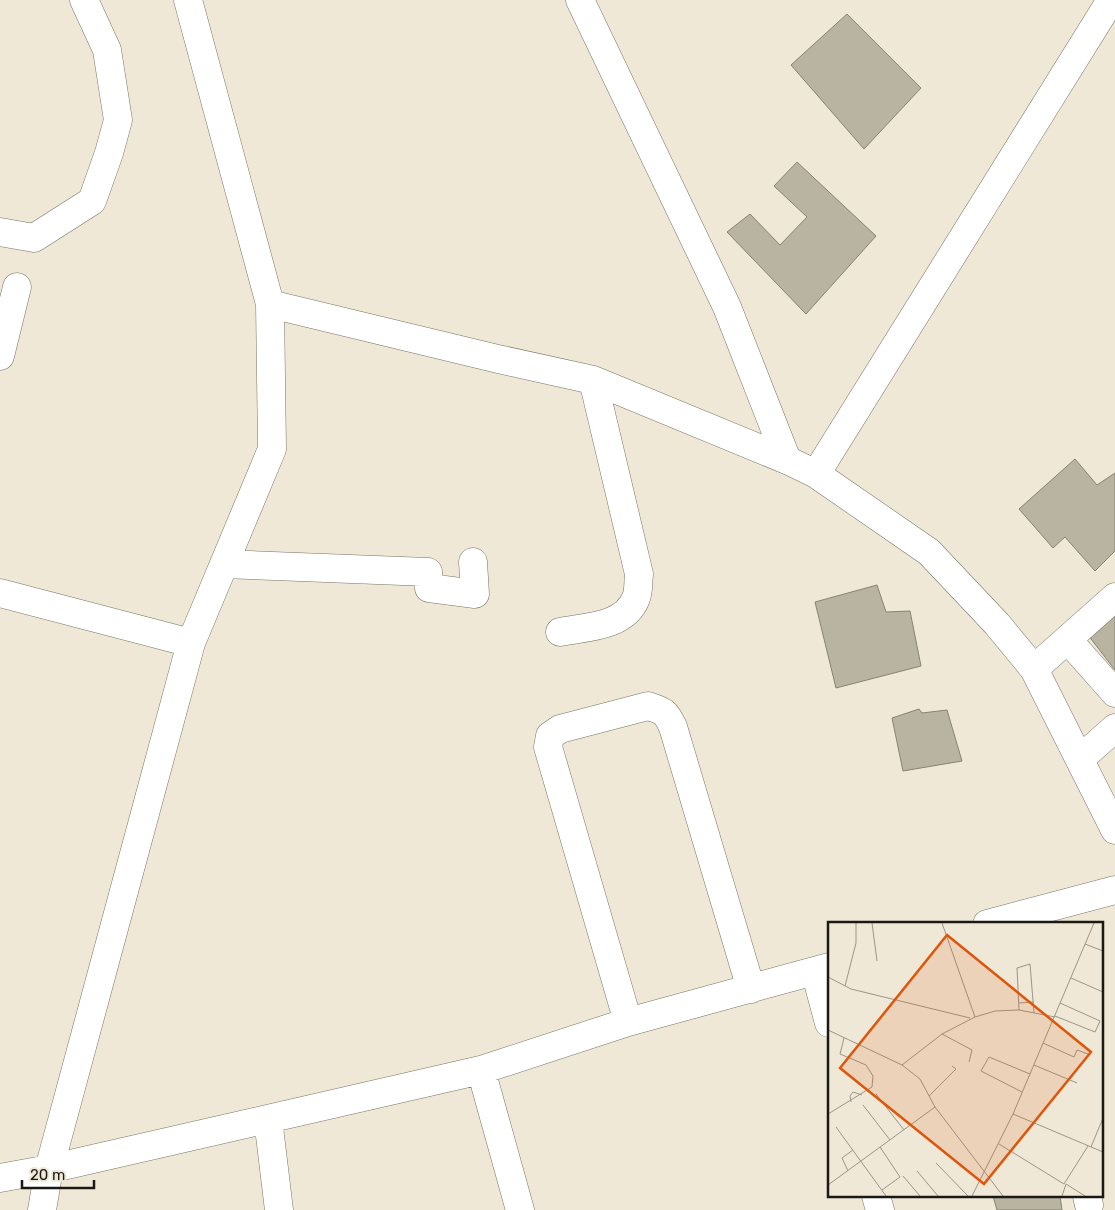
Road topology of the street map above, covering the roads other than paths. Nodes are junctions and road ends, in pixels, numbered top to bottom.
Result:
1 (84, 0) edge
2 (188, 0) edge
3 (580, 0) edge
4 (1111, 0) edge
5 (0, 232) edge
6 (17, 287) dead end
7 (270, 304) junction
8 (0, 356) edge
9 (593, 380) junction
10 (787, 460) junction
11 (816, 474) junction
12 (473, 562) dead end
13 (224, 564) junction
14 (0, 593) edge
15 (1115, 598) edge
16 (560, 632) dead end
17 (1068, 640) junction
18 (190, 643) junction
19 (1034, 669) junction
20 (1115, 693) edge
21 (1115, 728) edge
22 (1080, 759) junction
23 (1115, 830) edge
24 (1115, 890) edge
25 (995, 922) edge
26 (822, 969) edge
27 (751, 989) junction
28 (828, 1015) edge
29 (628, 1022) junction
30 (481, 1070) junction
31 (268, 1119) junction
32 (48, 1169) junction
33 (0, 1178) edge
34 (42, 1210) edge
35 (279, 1210) edge
36 (520, 1210) edge

1 - 5 street
2 - 7 street
3 - 10 street
4 - 11 street
6 - 8 street
7 - 9 street
7 - 13 street
9 - 10 street
9 - 16 street
10 - 11 street
11 - 19 street
12 - 13 street
13 - 18 street
14 - 18 street
15 - 17 street
17 - 19 street
17 - 20 street
18 - 32 street
19 - 22 street
21 - 22 street
22 - 23 street
24 - 25 street
26 - 27 street
26 - 28 street
27 - 29 street
27 - 29 street
29 - 30 street
30 - 31 street
30 - 36 street
31 - 32 street
31 - 35 street
32 - 33 street
32 - 34 street

